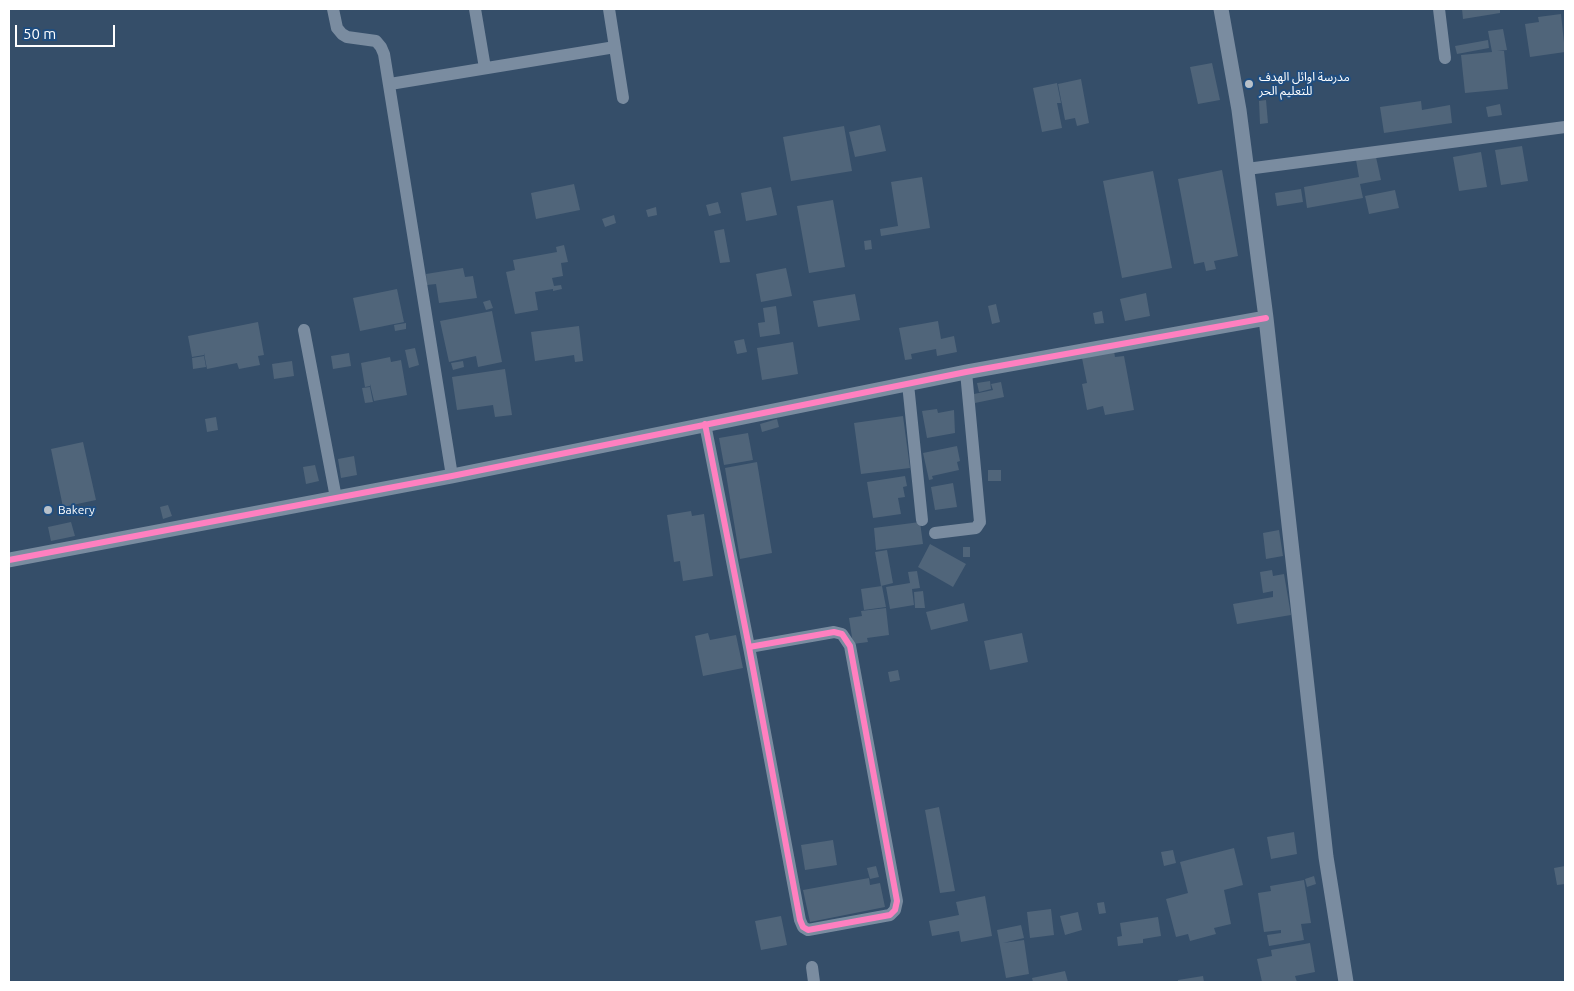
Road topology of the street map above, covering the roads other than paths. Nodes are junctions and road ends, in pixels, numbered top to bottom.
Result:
1 (333, 9) edge
2 (475, 9) edge
3 (609, 9) edge
4 (1221, 9) edge
5 (1438, 9) edge
6 (615, 47) junction
7 (1445, 58) dead end
8 (485, 68) junction
9 (390, 84) junction
10 (624, 98) dead end
11 (1565, 127) edge
12 (1247, 169) junction
13 (1266, 318) junction
14 (304, 330) dead end
15 (966, 372) junction
16 (908, 384) junction
17 (705, 424) junction
18 (452, 476) junction
19 (336, 498) junction
20 (922, 520) dead end
21 (935, 533) dead end
22 (9, 560) edge
23 (749, 647) junction
24 (812, 967) dead end
25 (814, 982) edge
26 (1346, 982) edge

1 - 9 street
2 - 8 street
3 - 6 street
4 - 12 street
5 - 7 street
6 - 8 street
6 - 10 street
8 - 9 street
9 - 18 street
11 - 12 street
12 - 13 street
13 - 15 street
13 - 26 street
14 - 19 street
15 - 16 street
15 - 21 street
16 - 17 street
16 - 20 street
17 - 18 street
17 - 23 street
18 - 19 street
19 - 22 street
23 - 23 street
24 - 25 street

